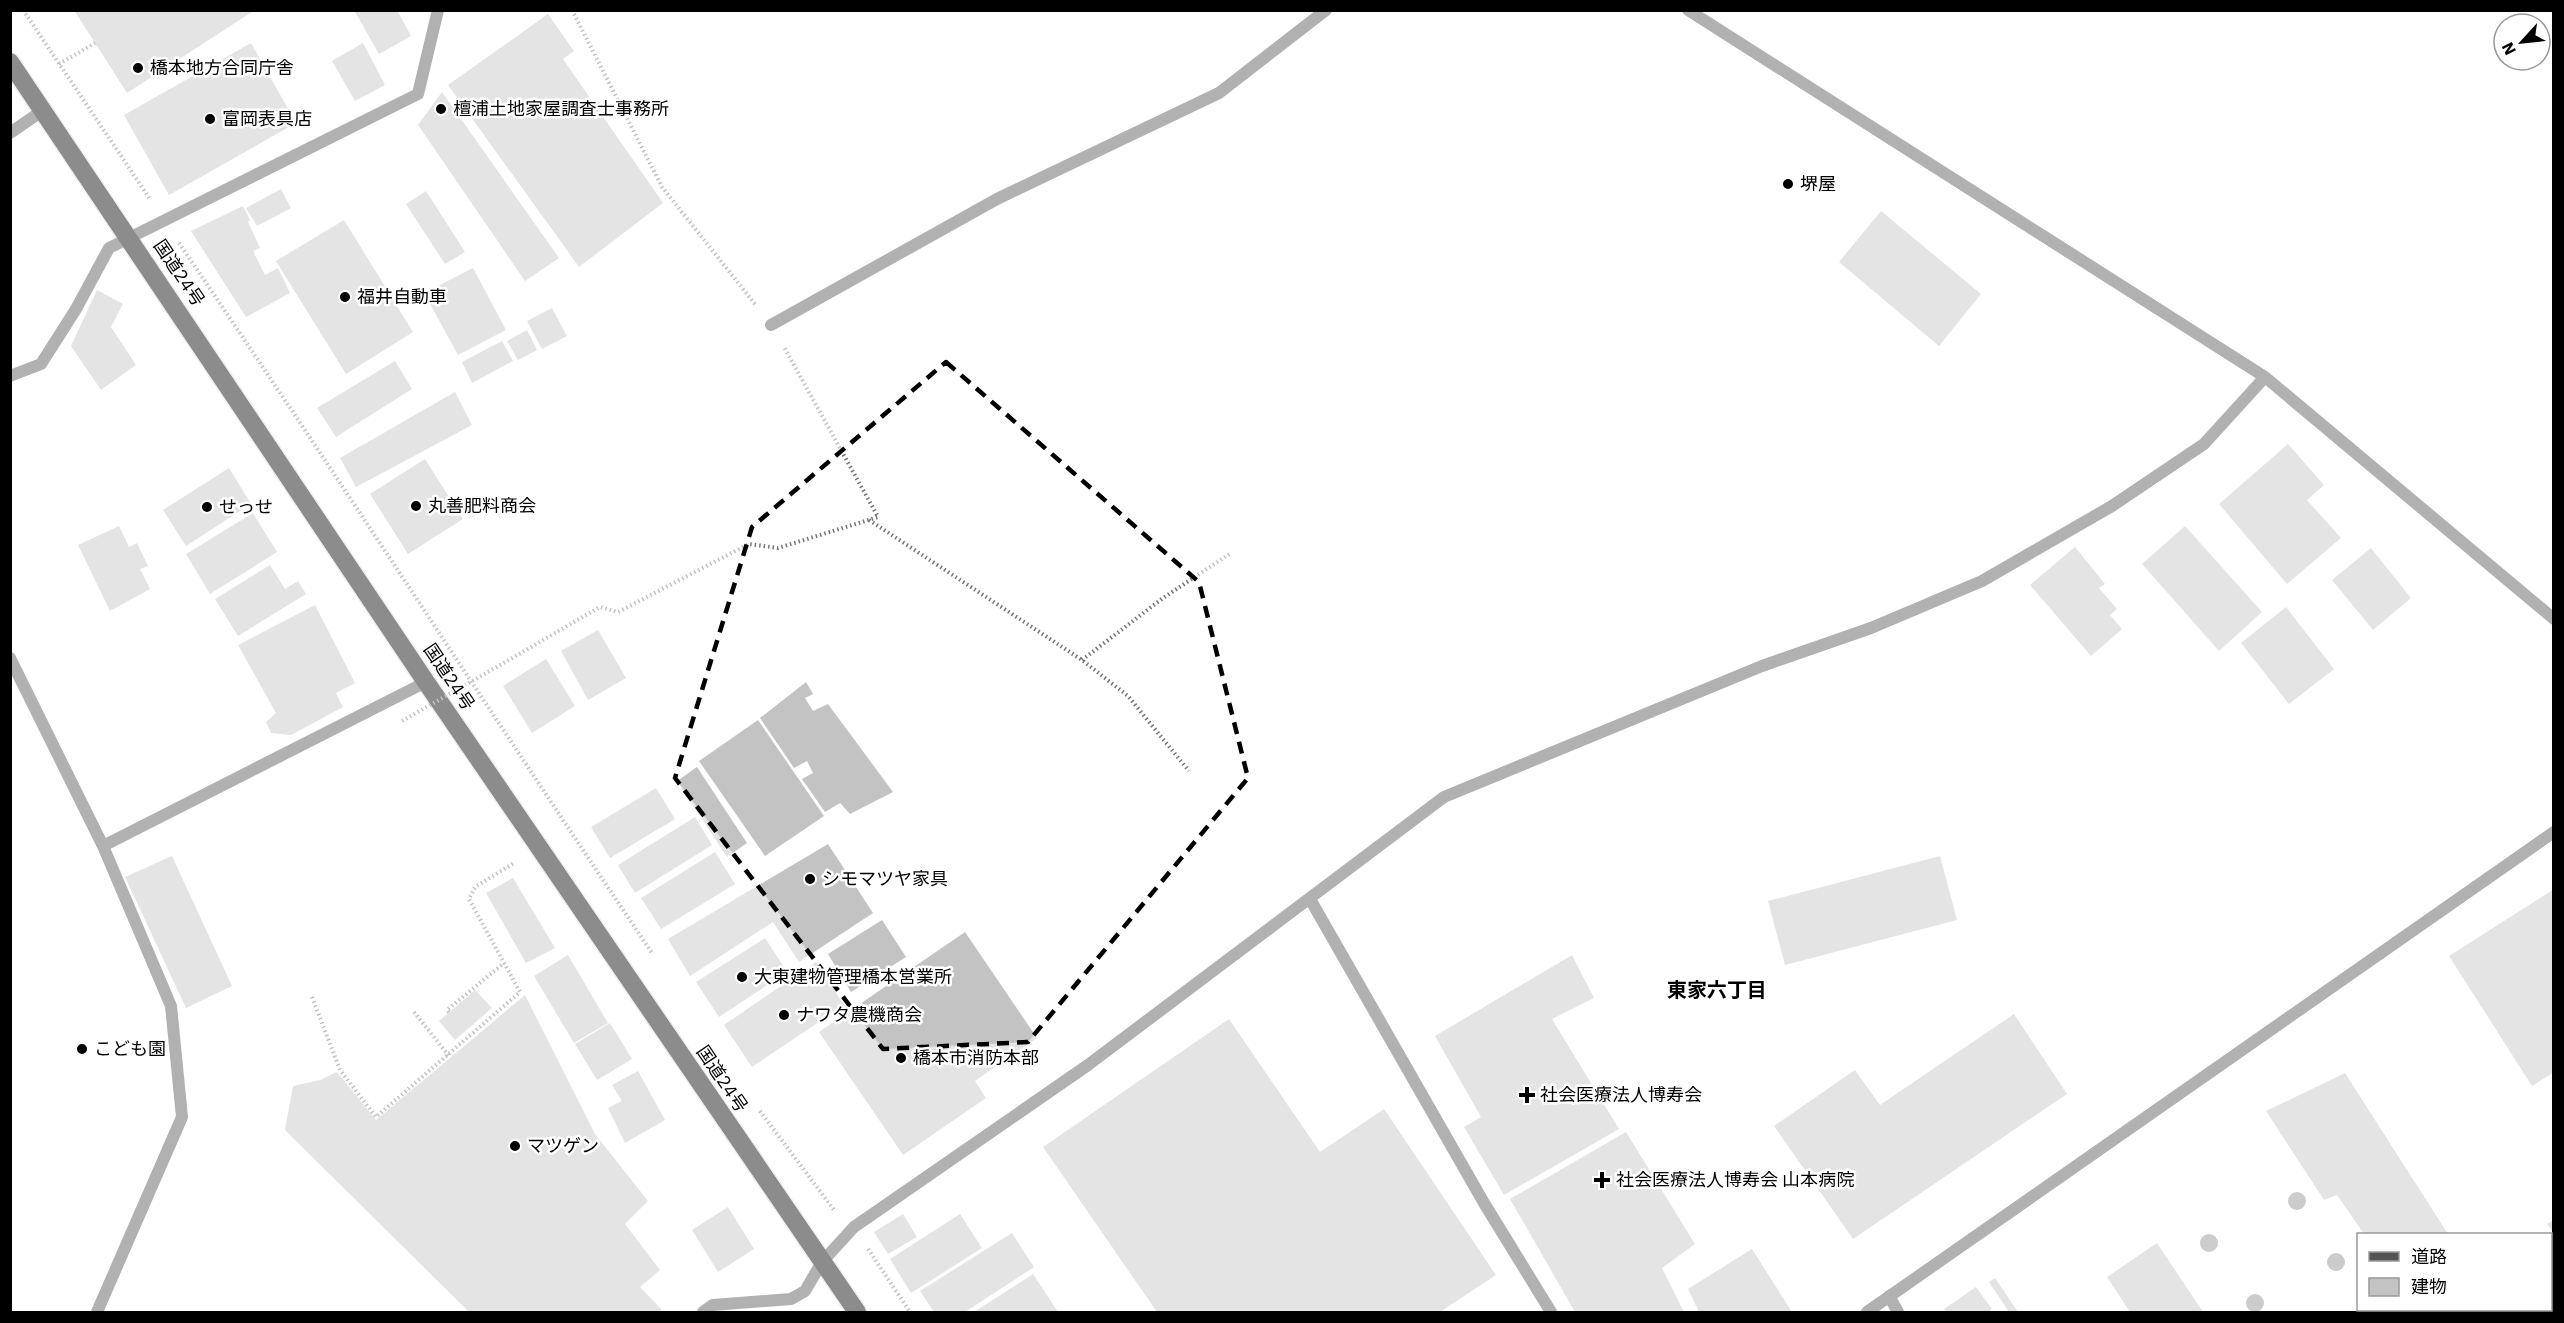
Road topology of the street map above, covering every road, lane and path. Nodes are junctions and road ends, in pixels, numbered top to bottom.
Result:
1 (23, 10) edge
2 (438, 10) edge
3 (572, 10) edge
4 (1326, 10) edge
5 (1688, 10) edge
6 (95, 43) dead end
7 (10, 62) edge
8 (59, 64) junction
9 (42, 111) junction
10 (10, 133) edge
11 (164, 220) junction
12 (130, 237) junction
13 (771, 325) junction
14 (10, 376) edge
15 (2265, 377) junction
16 (869, 520) junction
17 (1231, 553) dead end
18 (2553, 619) edge
19 (10, 658) edge
20 (1082, 660) junction
21 (426, 682) junction
22 (402, 721) dead end
23 (1189, 771) dead end
24 (2553, 832) edge
25 (104, 846) junction
26 (517, 861) dead end
27 (1310, 899) junction
28 (657, 961) dead end
29 (504, 963) junction
30 (312, 997) dead end
31 (414, 1012) dead end
32 (449, 1012) dead end
33 (449, 1057) junction
34 (757, 1107) dead end
35 (854, 1227) junction
36 (822, 1262) junction
37 (1889, 1296) junction
38 (97, 1312) edge
39 (703, 1312) edge
40 (857, 1312) edge
41 (910, 1312) edge
42 (1551, 1312) edge
43 (1867, 1312) edge
44 (1898, 1312) edge

1 - 8 path
2 - 11 street
3 - 13 path
4 - 13 street
5 - 15 street
6 - 8 path
7 - 9 highway, 国道24号
8 - 11 path
9 - 10 street
9 - 12 highway, 国道24号
11 - 12 street
11 - 28 path
12 - 14 street
12 - 21 highway, 国道24号
13 - 16 path
15 - 18 street
15 - 27 street
16 - 20 path
16 - 22 path, bridge
17 - 20 path
19 - 25 street
20 - 23 path
21 - 25 street
21 - 36 highway, 国道24号
24 - 37 street
25 - 38 street
26 - 29 path
27 - 35 street
27 - 42 street
29 - 32 path
29 - 33 path
30 - 33 path
31 - 33 path
34 - 35 path
35 - 36 street
35 - 41 path
36 - 39 street
36 - 40 highway, 国道24号
37 - 43 street
37 - 44 street

